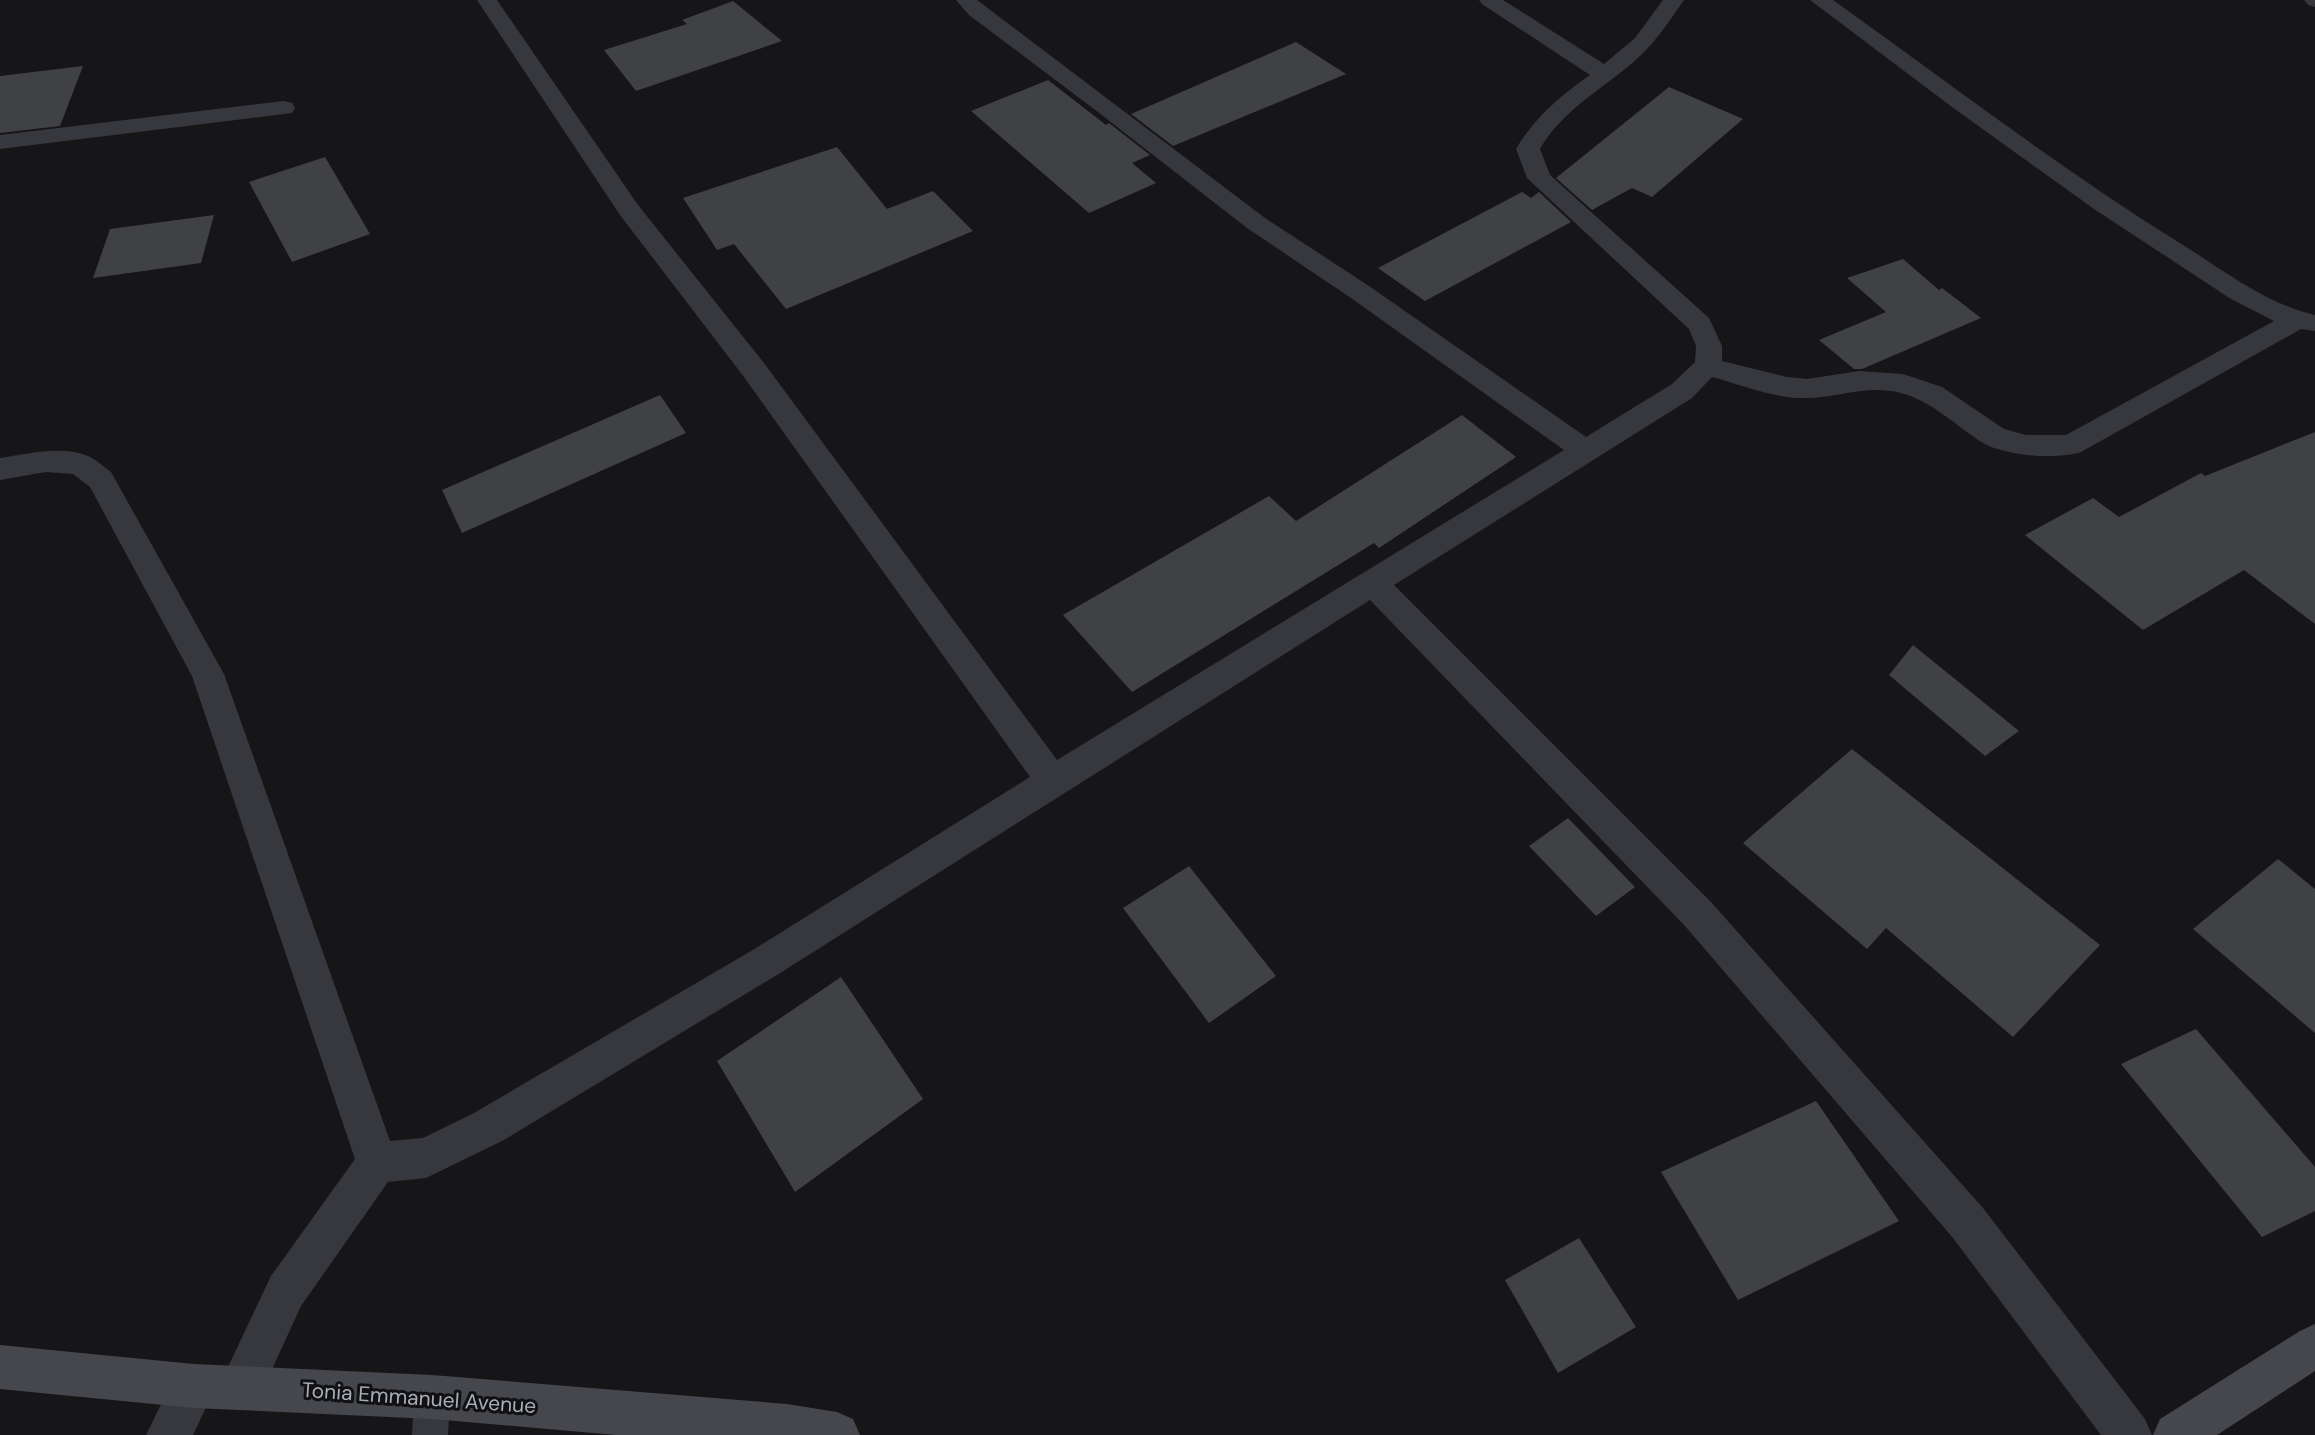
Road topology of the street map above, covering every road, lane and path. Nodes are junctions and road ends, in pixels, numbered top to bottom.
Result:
1 (487, 0) edge
2 (966, 0) edge
3 (1489, 0) edge
4 (1674, 0) edge
5 (1820, 0) edge
6 (1604, 74) junction
7 (284, 108) dead end
8 (0, 142) edge
9 (2305, 322) edge
10 (1708, 366) junction
11 (1586, 451) junction
12 (0, 469) edge
13 (1373, 583) junction
14 (1052, 781) junction
15 (377, 1162) junction
16 (2315, 1346) edge
17 (0, 1367) edge
18 (194, 1386) junction
19 (241, 1386) junction
20 (431, 1416) edge
21 (169, 1435) edge
22 (837, 1435) edge
23 (2129, 1435) edge
24 (2176, 1435) edge

1 - 14 street
2 - 11 street
3 - 6 street
4 - 6 street
5 - 9 street
6 - 10 street
7 - 8 street
9 - 10 street
10 - 11 street
11 - 13 street
12 - 15 street
13 - 14 street
13 - 23 street
14 - 15 street
15 - 19 street
16 - 24 street
17 - 18 street, Tonia Emmanuel Avenue
18 - 19 street, Tonia Emmanuel Avenue
18 - 21 street
19 - 20 street, Tonia Emmanuel Avenue
20 - 22 street, Tonia Emmanuel Avenue

